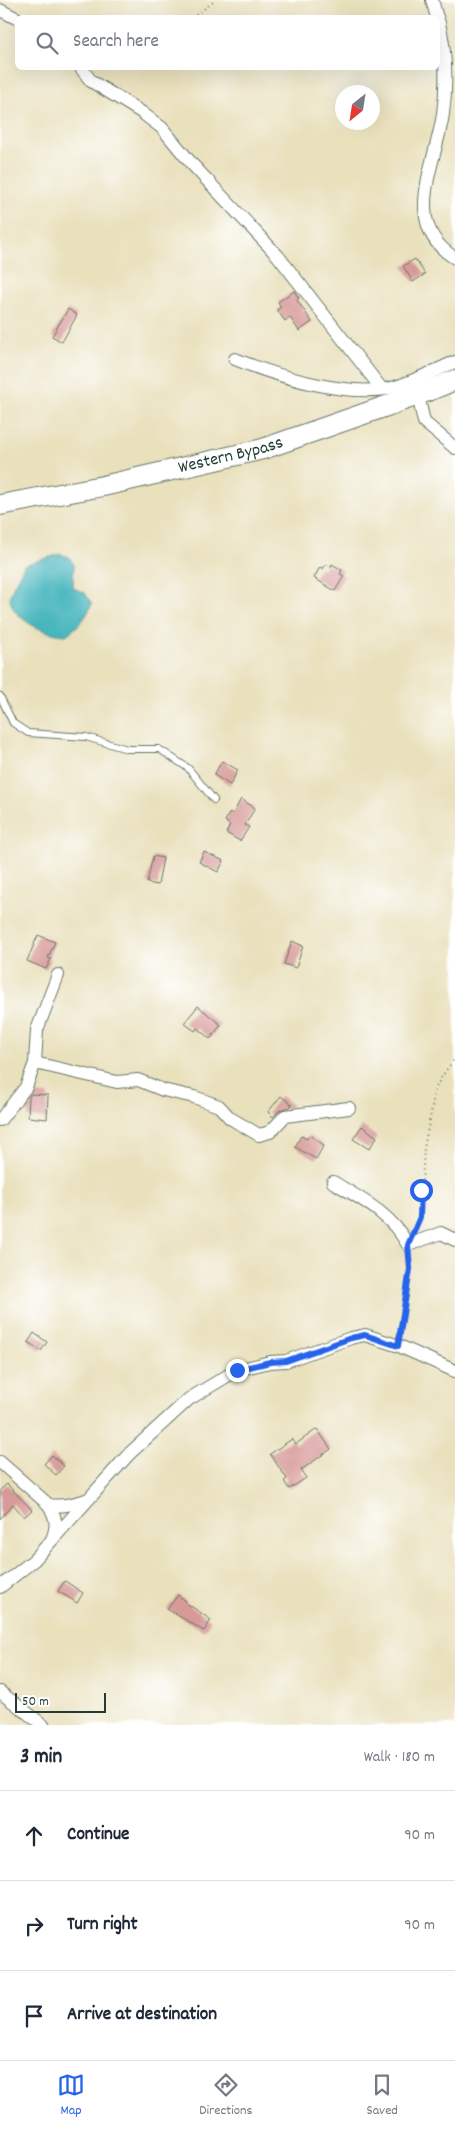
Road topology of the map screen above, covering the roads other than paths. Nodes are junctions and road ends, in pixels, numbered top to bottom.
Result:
1 (432, 0) edge
2 (0, 10) edge
3 (436, 15) edge
4 (15, 18) edge
5 (440, 36) edge
6 (82, 70) edge
7 (455, 258) edge
8 (235, 359) dead end
9 (455, 362) edge
10 (455, 380) edge
11 (382, 388) junction
12 (418, 395) junction
13 (455, 448) edge
14 (0, 505) edge
15 (0, 696) edge
16 (214, 800) dead end
17 (58, 975) dead end
18 (35, 1063) junction
19 (349, 1108) dead end
20 (0, 1120) edge
21 (334, 1182) dead end
22 (455, 1240) edge
23 (455, 1371) edge
24 (0, 1462) edge
25 (86, 1500) junction
26 (49, 1505) junction
27 (50, 1544) junction
28 (0, 1587) edge
29 (0, 1692) edge
30 (43, 1725) edge

1 - 3 street
2 - 4 street
5 - 7 street
6 - 11 street
8 - 11 street
9 - 11 street
10 - 12 main road, Western Bypass
12 - 13 street
12 - 14 main road, Western Bypass
15 - 16 lane
17 - 18 street
18 - 19 street
18 - 20 street
21 - 22 street
23 - 25 street
24 - 26 street
25 - 26 street
25 - 27 street
26 - 27 street
27 - 28 street
29 - 30 street

